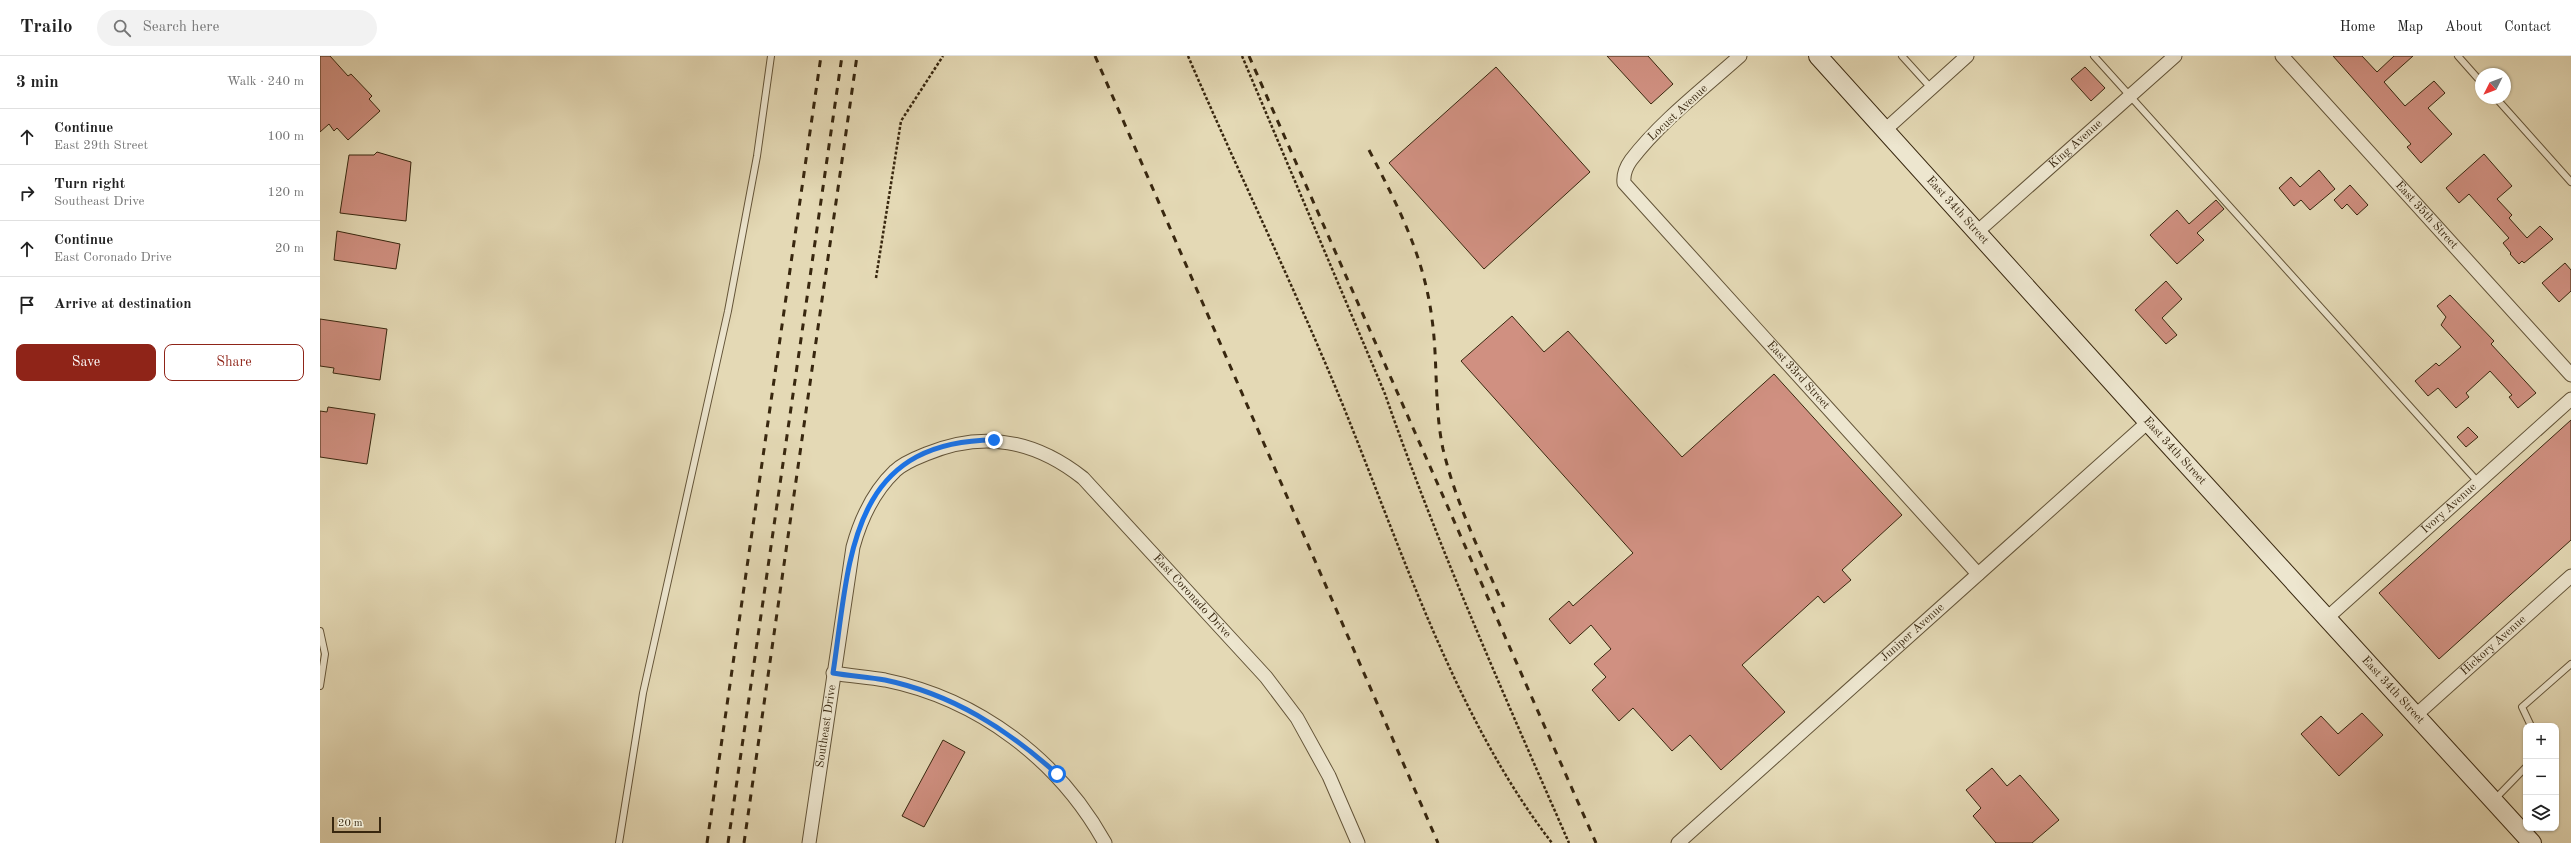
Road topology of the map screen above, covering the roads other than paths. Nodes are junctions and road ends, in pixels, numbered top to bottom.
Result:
1 (771, 56) edge
2 (1740, 56) edge
3 (1818, 56) edge
4 (1902, 56) edge
5 (1967, 56) edge
6 (2094, 56) edge
7 (2175, 56) edge
8 (2282, 56) edge
9 (2458, 56) edge
10 (2475, 75) edge
11 (1931, 88) junction
12 (2129, 96) junction
13 (2501, 104) edge
14 (1885, 130) junction
15 (1623, 175) joint
16 (2571, 182) edge
17 (1977, 232) junction
18 (2571, 375) edge
19 (2571, 399) edge
20 (2148, 422) junction
21 (954, 445) joint
22 (2478, 482) junction
23 (1978, 574) junction
24 (2571, 576) edge
25 (2327, 618) junction
26 (320, 631) edge
27 (2571, 664) edge
28 (833, 673) junction
29 (320, 686) edge
30 (2416, 715) junction
31 (2530, 723) edge
32 (2523, 770) edge
33 (2494, 801) junction
34 (619, 843) edge
35 (809, 843) edge
36 (1105, 843) edge
37 (1358, 843) edge
38 (1678, 843) edge
39 (2532, 843) edge

1 - 34 lane
2 - 15 street, Locust Avenue
3 - 14 main road, East 34th Street
4 - 11 lane
5 - 11 street
6 - 12 lane
7 - 12 street, King Avenue
8 - 18 street, East 35th Street
9 - 10 lane
11 - 14 street
12 - 17 street, King Avenue
12 - 22 lane
13 - 16 lane
14 - 17 main road, East 34th Street
15 - 23 street, East 33rd Street
17 - 20 main road, East 34th Street
19 - 22 street, Ivory Avenue
20 - 23 street, Juniper Avenue
20 - 25 main road, East 34th Street
21 - 28 street, Southeast Drive
21 - 37 street, East Coronado Drive
22 - 25 street, Ivory Avenue
23 - 38 street, Juniper Avenue
24 - 30 street, Hickory Avenue
25 - 30 main road, East 34th Street
26 - 29 lane
27 - 31 lane
28 - 35 street, Southeast Drive
28 - 36 street
30 - 33 main road, East 34th Street
32 - 33 lane
33 - 39 main road, East 34th Street

